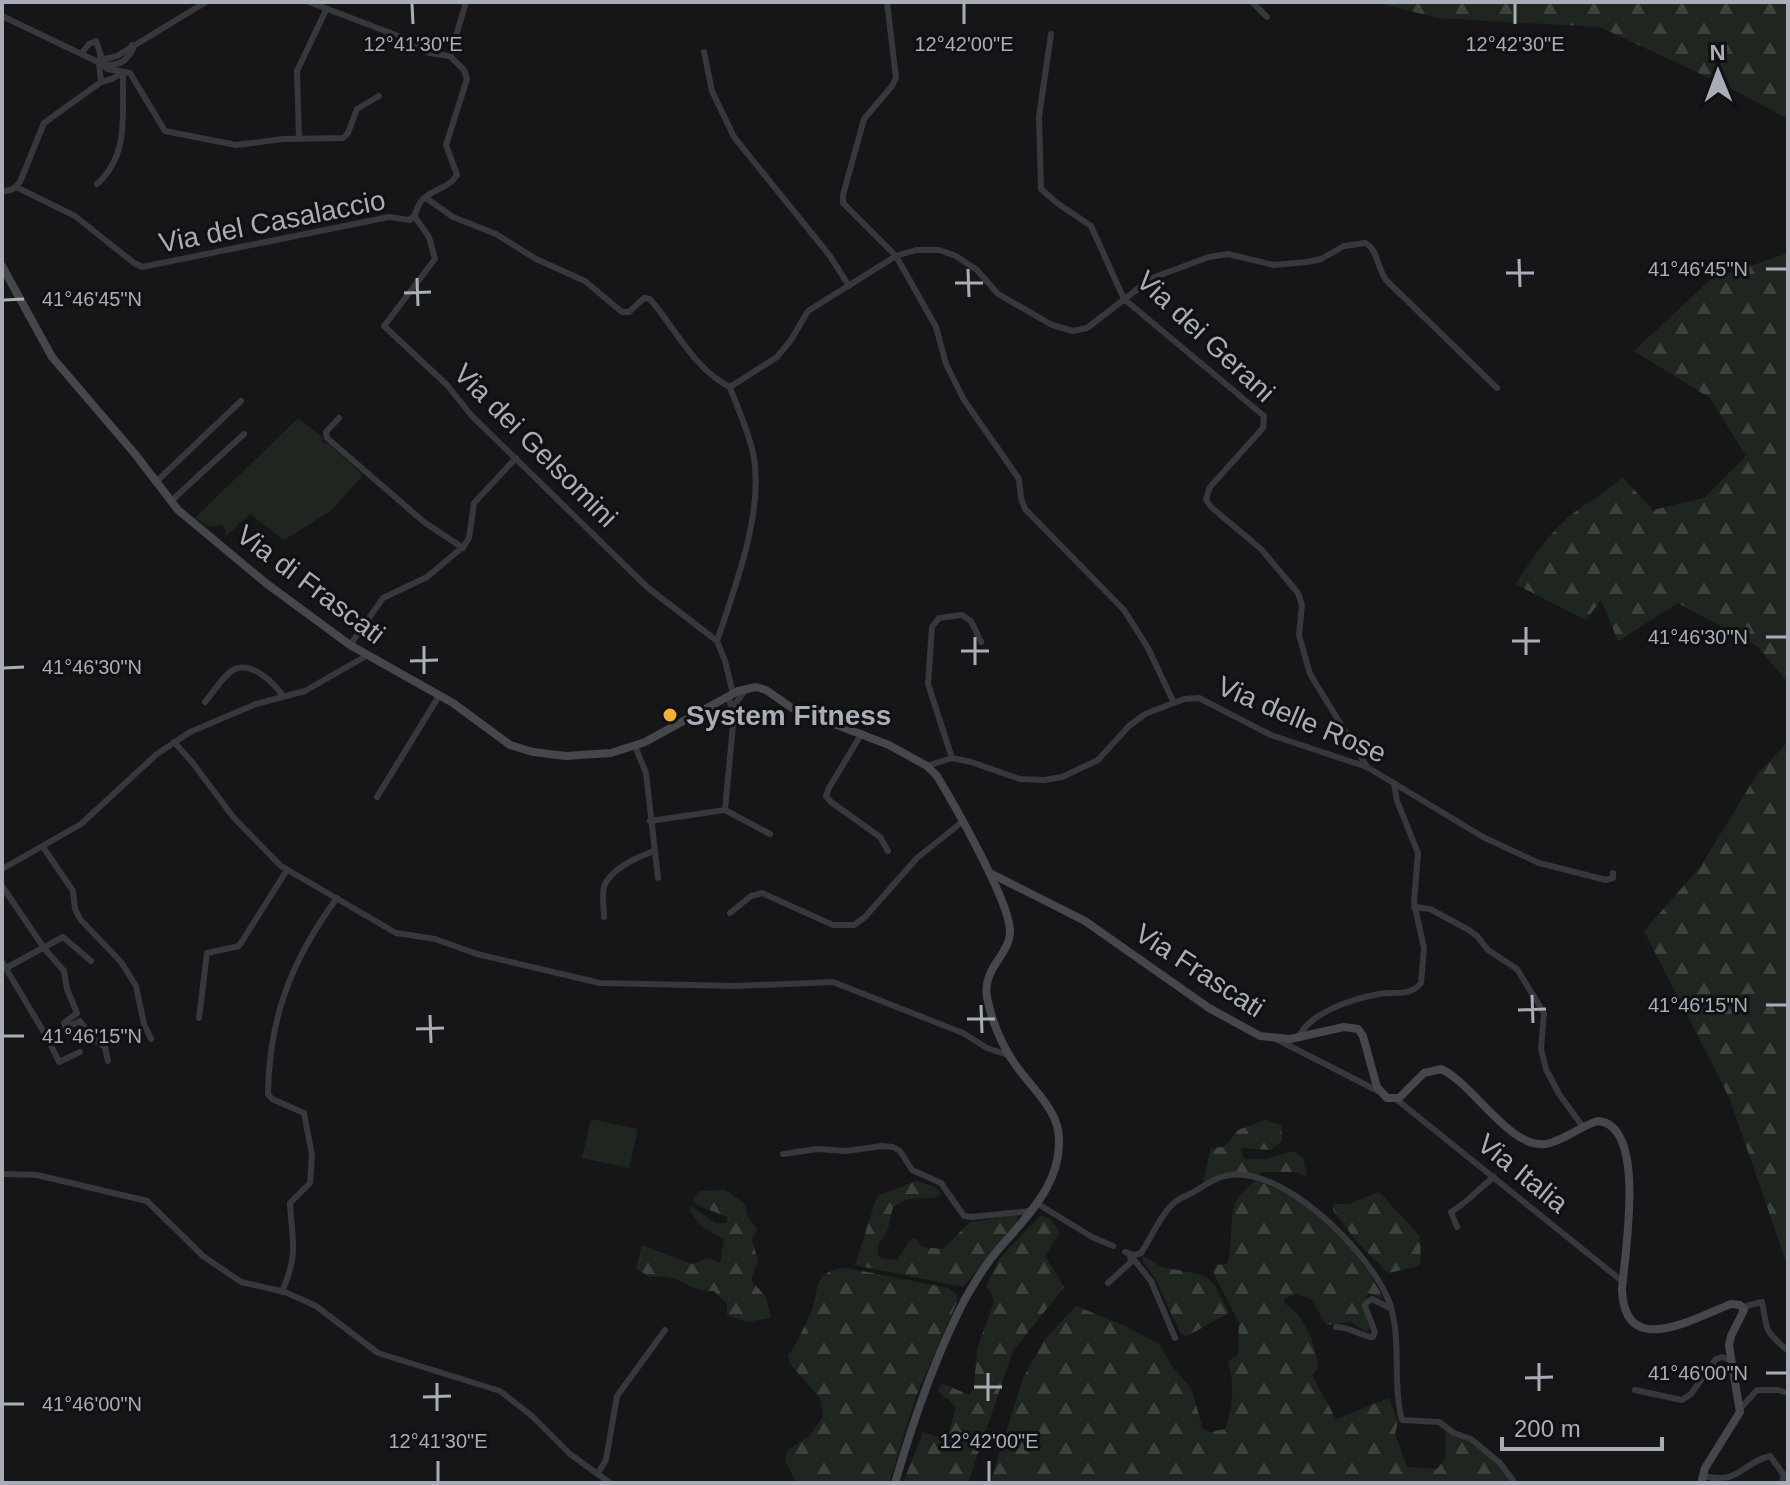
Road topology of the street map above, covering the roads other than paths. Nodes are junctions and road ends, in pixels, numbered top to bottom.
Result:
1 (206, 2) edge
2 (309, 2) edge
3 (466, 2) edge
4 (887, 2) edge
5 (1252, 2) edge
6 (326, 10) junction
7 (2, 16) edge
8 (1267, 17) dead end
9 (1051, 34) dead end
10 (704, 52) dead end
11 (81, 54) junction
12 (450, 56) junction
13 (102, 62) junction
14 (100, 72) junction
15 (126, 72) junction
16 (101, 82) junction
17 (379, 96) dead end
18 (299, 139) junction
19 (97, 184) dead end
20 (16, 187) junction
21 (2, 192) edge
22 (426, 198) junction
23 (415, 217) junction
24 (896, 256) junction
25 (2, 266) edge
26 (849, 286) junction
27 (1124, 299) junction
28 (730, 387) junction
29 (1497, 388) dead end
30 (241, 401) dead end
31 (339, 418) dead end
32 (244, 434) dead end
33 (516, 458) junction
34 (156, 482) junction
35 (170, 502) junction
36 (465, 545) junction
37 (717, 641) junction
38 (981, 642) dead end
39 (350, 645) junction
40 (366, 656) junction
41 (737, 693) junction
42 (283, 696) junction
43 (439, 696) junction
44 (205, 702) dead end
45 (720, 703) junction
46 (1174, 703) junction
47 (730, 709) junction
48 (734, 718) junction
49 (862, 733) junction
50 (174, 742) junction
51 (635, 746) junction
52 (952, 758) junction
53 (927, 766) junction
54 (1367, 767) junction
55 (1394, 783) junction
56 (377, 797) dead end
57 (725, 810) junction
58 (650, 821) junction
59 (962, 822) junction
60 (770, 834) dead end
61 (43, 847) junction
62 (654, 851) junction
63 (888, 851) dead end
64 (2, 869) edge
65 (287, 870) junction
66 (989, 873) junction
67 (1613, 873) dead end
68 (658, 878) dead end
69 (2, 886) edge
70 (337, 898) junction
71 (1414, 907) junction
72 (730, 913) dead end
73 (604, 917) dead end
74 (44, 948) junction
75 (91, 961) dead end
76 (4, 965) edge
77 (199, 1018) dead end
78 (64, 1023) dead end
79 (46, 1037) junction
80 (1298, 1038) junction
81 (151, 1039) dead end
82 (1275, 1039) junction
83 (80, 1052) dead end
84 (1008, 1055) junction
85 (108, 1061) dead end
86 (1380, 1092) junction
87 (1396, 1099) junction
88 (1583, 1127) junction
89 (783, 1154) dead end
90 (2, 1174) edge
91 (1494, 1177) junction
92 (1036, 1207) junction
93 (1457, 1227) dead end
94 (1113, 1246) dead end
95 (1128, 1253) junction
96 (1622, 1281) junction
97 (1108, 1283) dead end
98 (282, 1292) junction
99 (1743, 1307) junction
100 (1391, 1309) junction
101 (1336, 1327) dead end
102 (665, 1330) dead end
103 (1175, 1338) dead end
104 (1788, 1351) edge
105 (1731, 1360) junction
106 (1635, 1390) dead end
107 (1788, 1393) edge
108 (1740, 1409) junction
109 (598, 1473) junction
110 (1702, 1480) edge
111 (610, 1483) edge
112 (895, 1483) edge
113 (1515, 1483) edge
114 (1782, 1483) edge

1 - 13 street
2 - 6 street
3 - 12 street
4 - 24 street
5 - 8 street
6 - 12 street
6 - 18 street
7 - 11 street
9 - 27 street, Via dei Gerani
10 - 26 street
11 - 13 street
11 - 13 street
12 - 22 street, Via del Casalaccio
13 - 14 street
13 - 15 street
14 - 15 street
14 - 16 street
15 - 16 street
15 - 18 street
15 - 19 street
16 - 20 street
17 - 18 street
20 - 21 street
20 - 23 street, Via del Casalaccio
22 - 23 street, Via del Casalaccio
22 - 28 street
23 - 33 street, Via dei Gelsomini
24 - 26 street
24 - 27 street
24 - 46 street
25 - 34 main road, Via di Frascati
26 - 28 street
27 - 29 street
27 - 54 street, Via dei Gerani
28 - 37 street
30 - 34 street
31 - 36 street
32 - 35 street
33 - 36 street
33 - 37 street, Via dei Gelsomini
34 - 35 main road, Via di Frascati
35 - 39 main road, Via di Frascati
36 - 39 street
37 - 41 street
38 - 52 street
39 - 40 main road, Via di Frascati
40 - 42 street
40 - 43 main road, Via di Frascati
41 - 45 main road, Via di Frascati
41 - 47 street
41 - 48 street
41 - 49 main road
42 - 44 street
42 - 50 street
43 - 51 main road, Via di Frascati
43 - 56 street
45 - 47 street
45 - 51 main road, Via di Frascati
46 - 52 street, Via delle Rose
46 - 54 street, Via delle Rose
47 - 48 street
48 - 57 street
49 - 53 main road
49 - 63 street
50 - 61 street
50 - 65 street
51 - 58 street
52 - 53 street
53 - 59 main road
54 - 55 street, Via delle Rose
55 - 67 street, Via delle Rose
55 - 71 street
57 - 58 street
57 - 60 street
58 - 62 street
59 - 66 main road
59 - 72 street
61 - 64 street
61 - 81 street
62 - 68 street
62 - 73 street
65 - 70 street
65 - 77 street
66 - 82 main road, Via Frascati
66 - 84 main road
69 - 74 street
70 - 84 street
70 - 98 street
71 - 80 street
71 - 88 street
74 - 75 street
74 - 76 street
74 - 78 street
76 - 79 street
79 - 83 street
79 - 85 street
80 - 82 main road, Via Frascati
80 - 86 main road, Via Frascati
82 - 86 street
84 - 92 main road
86 - 87 main road
87 - 88 main road
87 - 91 street, Via Italia
88 - 96 main road
89 - 92 street
90 - 98 street
91 - 93 street
91 - 96 street, Via Italia
92 - 94 street
92 - 112 main road
95 - 97 street
95 - 100 street
95 - 103 street
96 - 99 main road
98 - 109 street
99 - 104 street
99 - 105 main road
100 - 101 street
100 - 113 street
102 - 109 street
105 - 106 street
105 - 108 main road
107 - 108 street
108 - 110 main road
109 - 111 street
110 - 114 street

